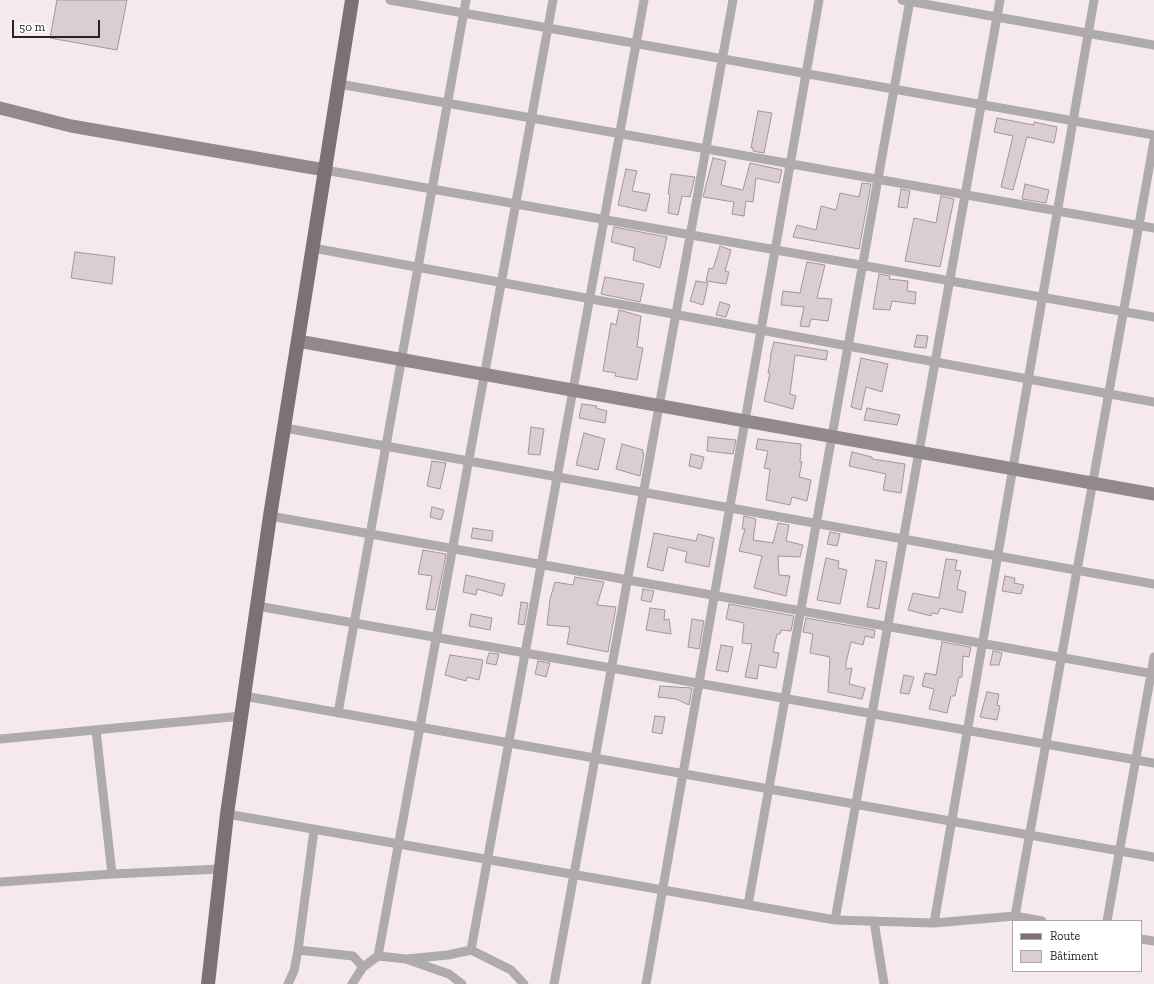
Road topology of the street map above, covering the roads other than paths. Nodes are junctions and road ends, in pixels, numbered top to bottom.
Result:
1 (352, 0) edge
2 (390, 0) edge
3 (466, 0) edge
4 (553, 0) edge
5 (644, 0) edge
6 (733, 0) edge
7 (819, 0) edge
8 (907, 0) edge
9 (1000, 0) edge
10 (1094, 0) edge
11 (463, 12) junction
12 (997, 17) junction
13 (548, 28) junction
14 (1088, 33) junction
15 (636, 43) junction
16 (1154, 44) edge
17 (722, 59) junction
18 (806, 74) junction
19 (339, 84) junction
20 (894, 89) junction
21 (448, 102) junction
22 (981, 104) junction
23 (0, 108) edge
24 (532, 117) junction
25 (1073, 121) junction
26 (620, 133) junction
27 (1154, 135) edge
28 (1154, 141) edge
29 (706, 148) junction
30 (791, 163) junction
31 (326, 170) junction
32 (878, 179) junction
33 (432, 188) junction
34 (965, 194) junction
35 (516, 203) junction
36 (1058, 211) junction
37 (604, 219) junction
38 (1139, 226) junction
39 (1154, 228) edge
40 (690, 234) junction
41 (312, 248) junction
42 (775, 250) junction
43 (862, 265) junction
44 (418, 268) junction
45 (950, 281) junction
46 (501, 283) junction
47 (1042, 297) junction
48 (590, 299) junction
49 (1123, 312) junction
50 (676, 315) junction
51 (1154, 317) edge
52 (761, 330) junction
53 (298, 341) junction
54 (848, 346) junction
55 (401, 360) junction
56 (935, 362) junction
57 (484, 374) junction
58 (1028, 379) junction
59 (573, 390) junction
60 (1109, 394) junction
61 (1154, 402) edge
62 (659, 406) junction
63 (745, 421) junction
64 (285, 428) junction
65 (832, 436) junction
66 (386, 446) junction
67 (919, 452) junction
68 (468, 461) junction
69 (1012, 469) junction
70 (557, 477) junction
71 (1093, 483) junction
72 (643, 492) junction
73 (1154, 494) edge
74 (730, 508) junction
75 (270, 516) junction
76 (816, 524) junction
77 (370, 534) junction
78 (904, 539) junction
79 (452, 548) junction
80 (997, 556) junction
81 (541, 564) junction
82 (1077, 570) junction
83 (627, 580) junction
84 (1154, 584) edge
85 (714, 595) junction
86 (257, 606) junction
87 (801, 611) junction
88 (354, 622) junction
89 (888, 627) junction
90 (436, 637) junction
91 (982, 644) junction
92 (525, 652) junction
93 (1154, 656) edge
94 (1061, 658) junction
95 (612, 668) junction
96 (1152, 674) edge
97 (699, 683) junction
98 (244, 696) junction
99 (785, 698) junction
100 (338, 713) junction
101 (873, 714) junction
102 (242, 716) junction
103 (420, 727) junction
104 (96, 730) junction
105 (967, 730) junction
106 (0, 739) edge
107 (508, 743) junction
108 (1046, 744) junction
109 (595, 758) junction
110 (1136, 760) junction
111 (1154, 763) edge
112 (683, 774) junction
113 (769, 789) junction
114 (857, 805) junction
115 (227, 814) junction
116 (951, 822) junction
117 (314, 830) junction
118 (1029, 835) junction
119 (399, 844) junction
120 (1119, 851) junction
121 (1154, 857) edge
122 (487, 859) junction
123 (221, 869) junction
124 (112, 874) junction
125 (574, 874) junction
126 (0, 882) edge
127 (662, 890) junction
128 (748, 905) junction
129 (1015, 916) junction
130 (835, 920) junction
131 (1037, 920) edge
132 (1107, 920) edge
133 (874, 921) junction
134 (934, 924) junction
135 (1142, 938) edge
136 (1154, 941) edge
137 (298, 950) junction
138 (470, 950) junction
139 (378, 956) junction
140 (406, 959) junction
141 (363, 967) junction
142 (208, 984) edge
143 (288, 984) edge
144 (352, 984) edge
145 (462, 984) edge
146 (524, 984) edge
147 (554, 984) edge
148 (646, 984) edge
149 (884, 984) edge

1 - 19 main road
2 - 11 street
3 - 11 street
4 - 13 street
5 - 15 street
6 - 17 street
7 - 18 street
8 - 12 street
8 - 20 street
9 - 12 street
10 - 14 street
11 - 13 street
11 - 21 street
12 - 14 street
12 - 22 street
13 - 15 street
13 - 24 street
14 - 16 street
14 - 25 street
15 - 17 street
15 - 26 street
17 - 18 street
17 - 29 street
18 - 20 street
18 - 30 street
19 - 21 street
19 - 31 main road
20 - 22 street
20 - 32 street
21 - 24 street
21 - 33 street
22 - 25 street
22 - 34 street
23 - 31 street
24 - 26 street
24 - 35 street
25 - 27 street
25 - 36 street
26 - 29 street
26 - 37 street
28 - 38 street
29 - 30 street
29 - 40 street
30 - 32 street
30 - 42 street
31 - 33 street
31 - 41 main road
32 - 34 street
32 - 43 street
33 - 35 street
33 - 44 street
34 - 36 street
34 - 45 street
35 - 37 street
35 - 46 street
36 - 38 street
36 - 47 street
37 - 40 street
37 - 48 street
38 - 39 street
38 - 49 street
40 - 42 street
40 - 50 street
41 - 44 street
41 - 53 main road
42 - 43 street
42 - 52 street
43 - 45 street
43 - 54 street
44 - 46 street
44 - 55 street
45 - 47 street
45 - 56 street
46 - 48 street
46 - 57 street
47 - 49 street
47 - 58 street
48 - 50 street
48 - 59 street
49 - 51 street
49 - 60 street
50 - 52 street
50 - 62 street
52 - 54 street
52 - 63 street
53 - 55 street
53 - 64 main road
54 - 56 street
54 - 65 street
55 - 57 street
55 - 66 street
56 - 58 street
56 - 67 street
57 - 59 street
57 - 68 street
58 - 60 street
58 - 69 street
59 - 62 street
59 - 70 street
60 - 61 street
60 - 71 street
62 - 63 street
62 - 72 street
63 - 65 street
63 - 74 street
64 - 66 street
64 - 75 main road
65 - 67 street
65 - 76 street
66 - 68 street
66 - 77 street
67 - 69 street
67 - 78 street
68 - 70 street
68 - 79 street
69 - 71 street
69 - 80 street
70 - 72 street
70 - 81 street
71 - 73 street
71 - 82 street
72 - 74 street
72 - 83 street
74 - 76 street
74 - 85 street
75 - 77 street
75 - 86 main road
76 - 78 street
76 - 87 street
77 - 79 street
77 - 88 street
78 - 80 street
78 - 89 street
79 - 81 street
79 - 90 street
80 - 82 street
80 - 91 street
81 - 83 street
81 - 92 street
82 - 84 street
82 - 94 street
83 - 85 street
83 - 95 street
85 - 87 street
85 - 97 street
86 - 88 street
86 - 98 main road
87 - 89 street
87 - 99 street
88 - 90 street
88 - 100 street
89 - 91 street
89 - 101 street
90 - 92 street
90 - 103 street
91 - 94 street
91 - 105 street
92 - 95 street
92 - 107 street
93 - 96 street
94 - 96 street
94 - 108 street
95 - 97 street
95 - 109 street
96 - 110 street
97 - 99 street
97 - 112 street
98 - 100 street
98 - 102 main road
99 - 101 street
99 - 113 street
100 - 103 street
101 - 105 street
101 - 114 street
102 - 104 street
102 - 115 main road
103 - 107 street
103 - 119 street
104 - 106 street
104 - 124 street
105 - 108 street
105 - 116 street
107 - 109 street
107 - 122 street
108 - 110 street
108 - 118 street
109 - 112 street
109 - 125 street
110 - 111 street
110 - 120 street
112 - 113 street
112 - 127 street
113 - 114 street
113 - 128 street
114 - 116 street
114 - 130 street
115 - 117 street
115 - 123 main road
116 - 118 street
116 - 134 street
117 - 119 street
117 - 137 street
118 - 120 street
118 - 129 street
119 - 122 street
119 - 139 street
120 - 121 street
120 - 132 street
122 - 125 street
122 - 138 street
123 - 124 street
123 - 142 main road
124 - 126 street
125 - 127 street
125 - 147 street
127 - 128 street
127 - 148 street
128 - 130 street
129 - 131 street
129 - 134 street
130 - 133 street
133 - 134 street
133 - 149 street
135 - 136 street
137 - 141 street
137 - 143 street
138 - 140 street
138 - 146 street
139 - 140 street
139 - 141 street
140 - 145 street
141 - 144 street

